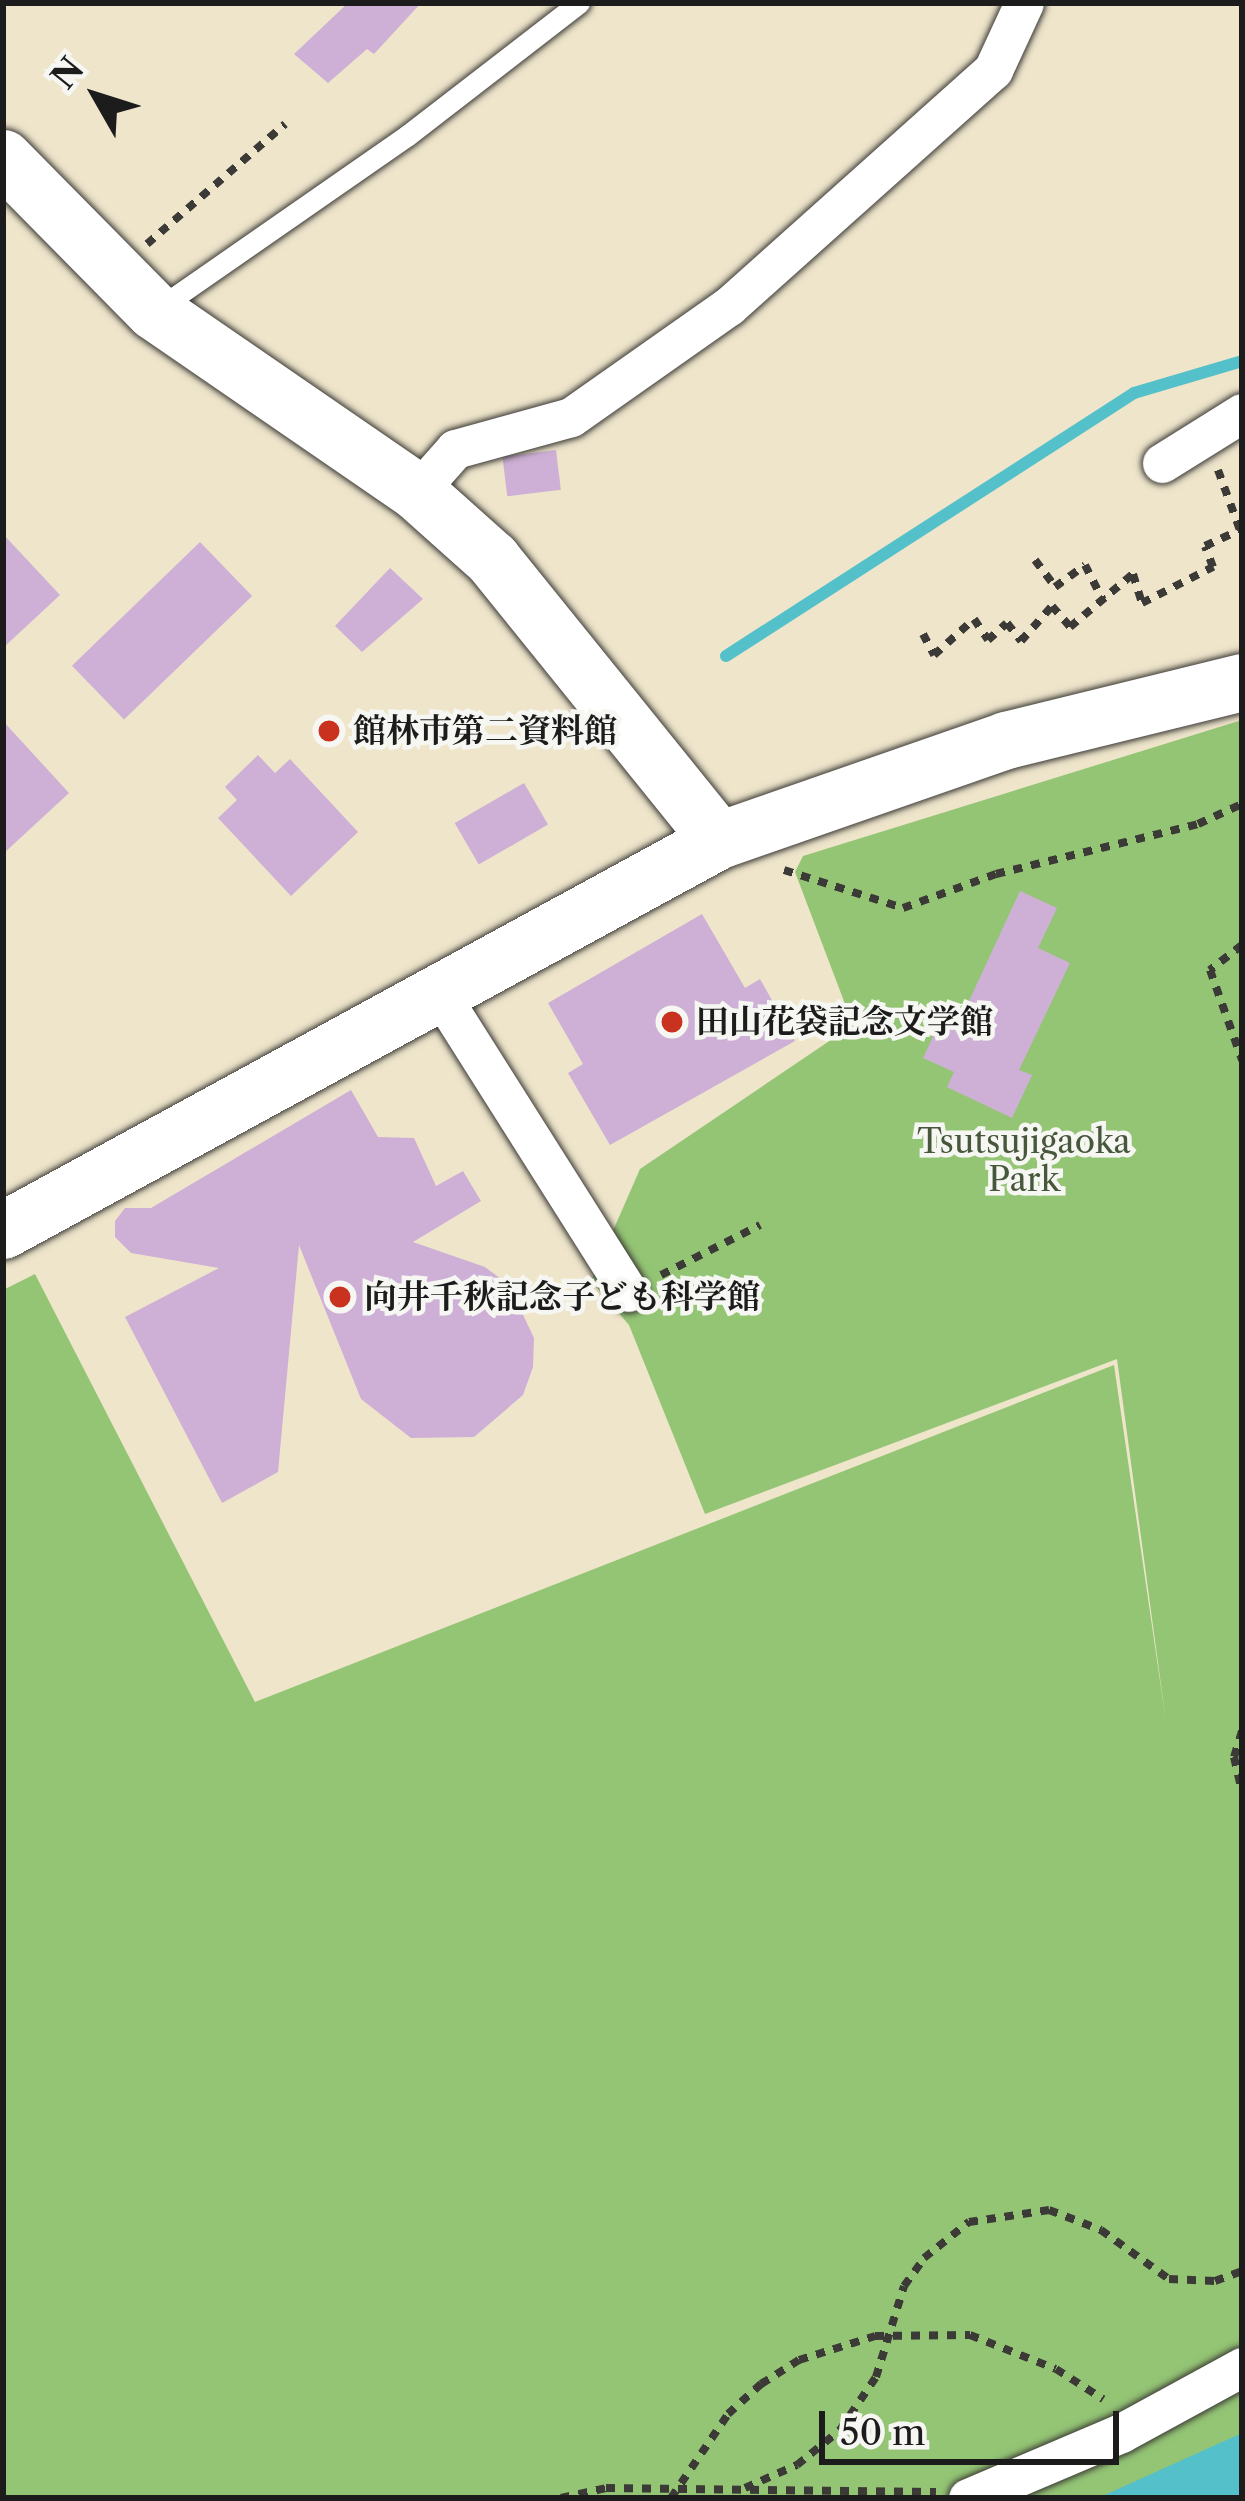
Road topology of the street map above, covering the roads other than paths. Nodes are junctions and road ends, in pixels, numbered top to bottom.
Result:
1 (579, 3) edge
2 (1024, 3) edge
3 (3, 158) edge
4 (134, 292) junction
5 (1242, 413) edge
6 (1162, 464) dead end
7 (417, 492) junction
8 (1242, 682) edge
9 (727, 837) junction
10 (438, 991) junction
11 (3, 1230) edge
12 (628, 1292) road end
13 (1242, 2367) edge
14 (970, 2497) edge

1 - 4 lane
2 - 7 street
3 - 4 street
4 - 7 street
5 - 6 street
7 - 9 street
8 - 9 street
9 - 10 street
10 - 11 street
10 - 12 street
13 - 14 street

